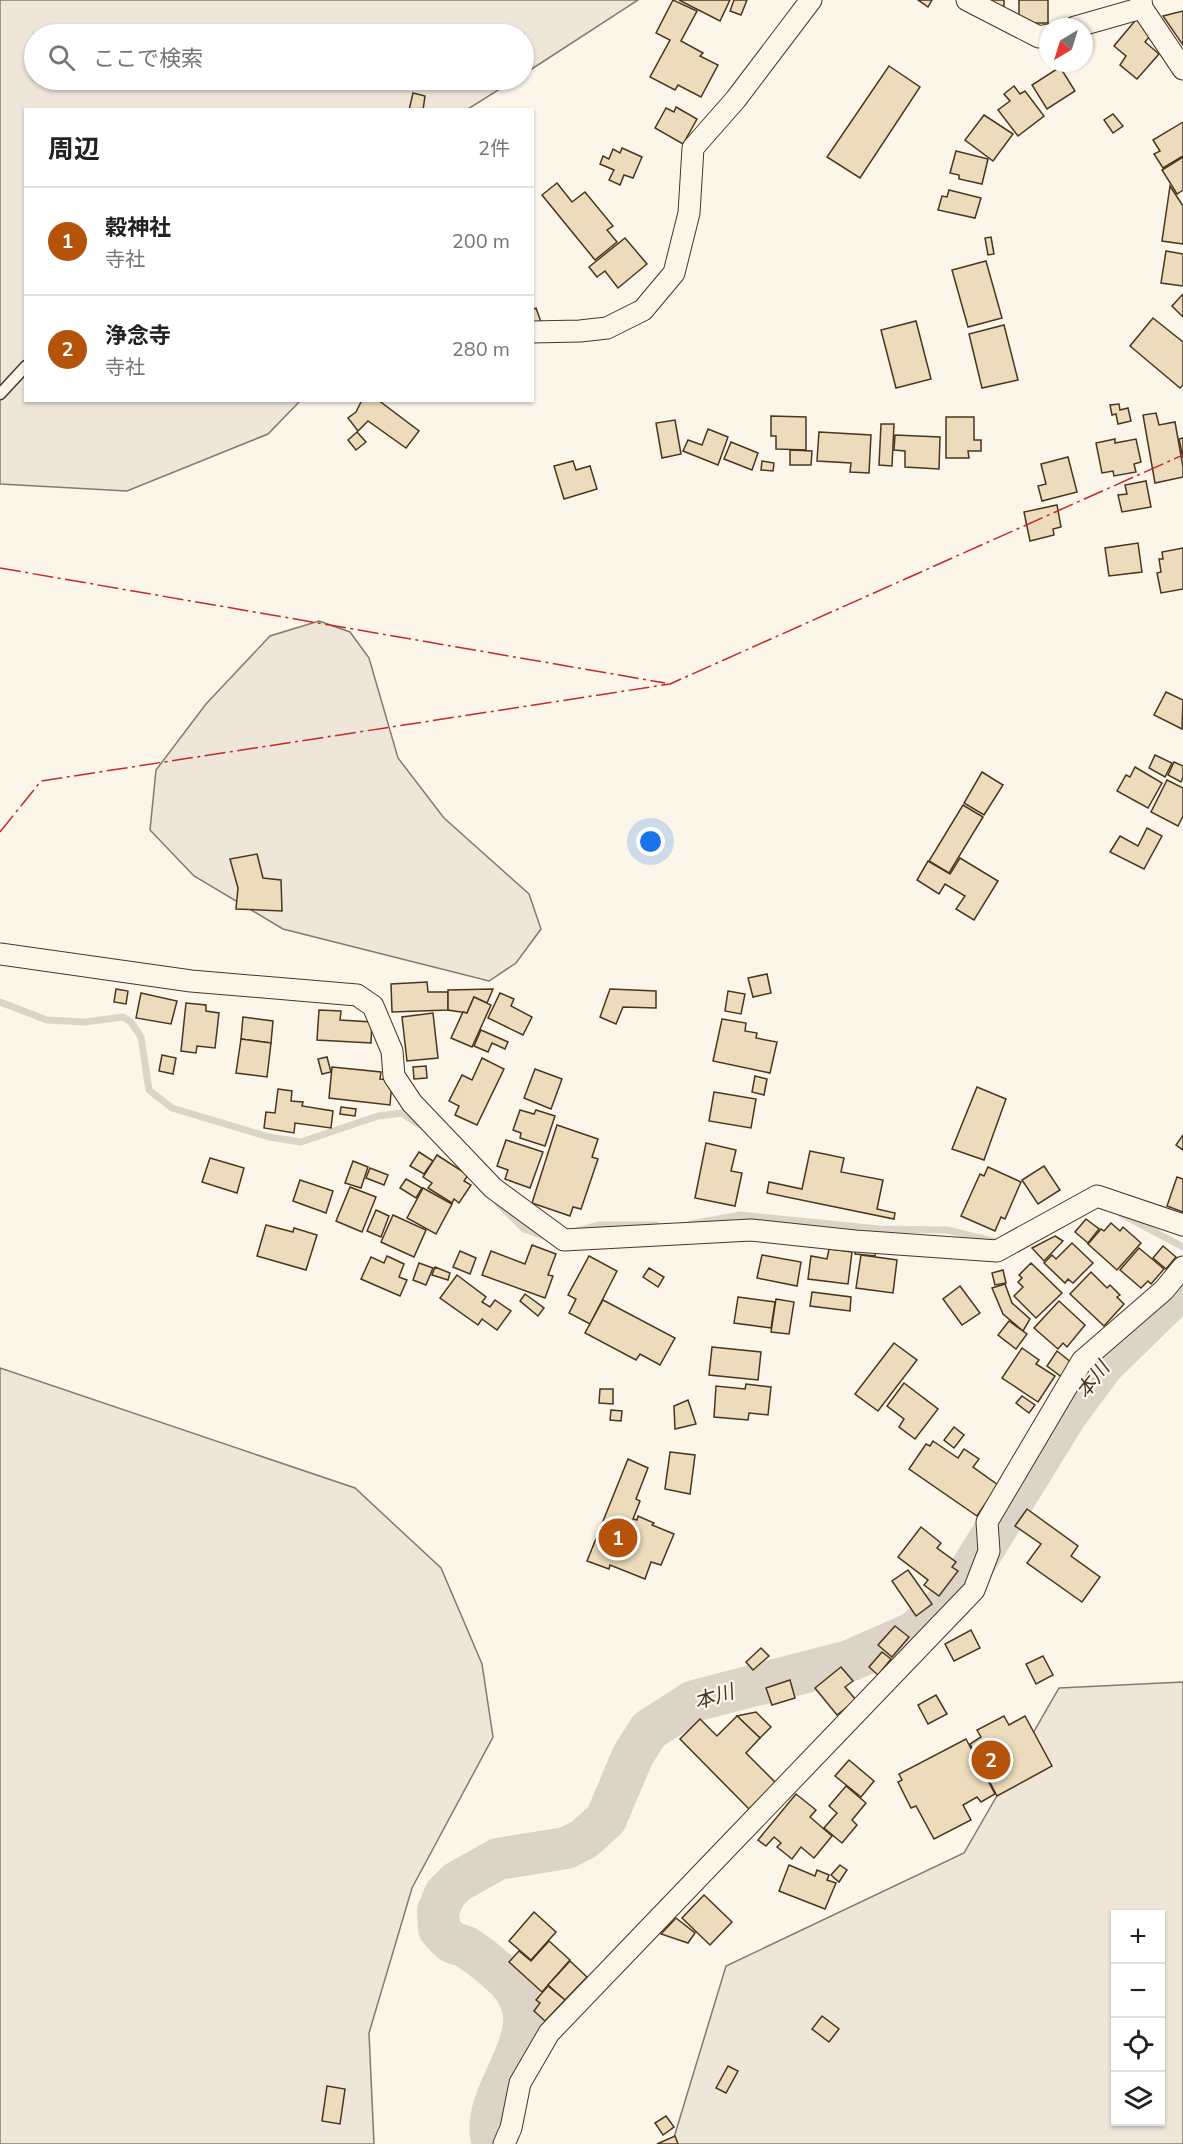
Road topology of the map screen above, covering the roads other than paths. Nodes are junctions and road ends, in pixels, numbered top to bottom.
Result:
1 (811, 0) edge
2 (967, 0) edge
3 (1141, 4) edge
4 (1093, 21) edge
5 (1039, 38) edge
6 (1183, 69) edge
7 (534, 332) edge
8 (24, 368) edge
9 (0, 394) edge
10 (0, 954) edge
11 (1183, 1226) edge
12 (1183, 1267) edge
13 (510, 2139) edge

1 - 7 street
2 - 5 street
3 - 4 street
3 - 6 street
8 - 9 lane
10 - 11 street
12 - 13 street

